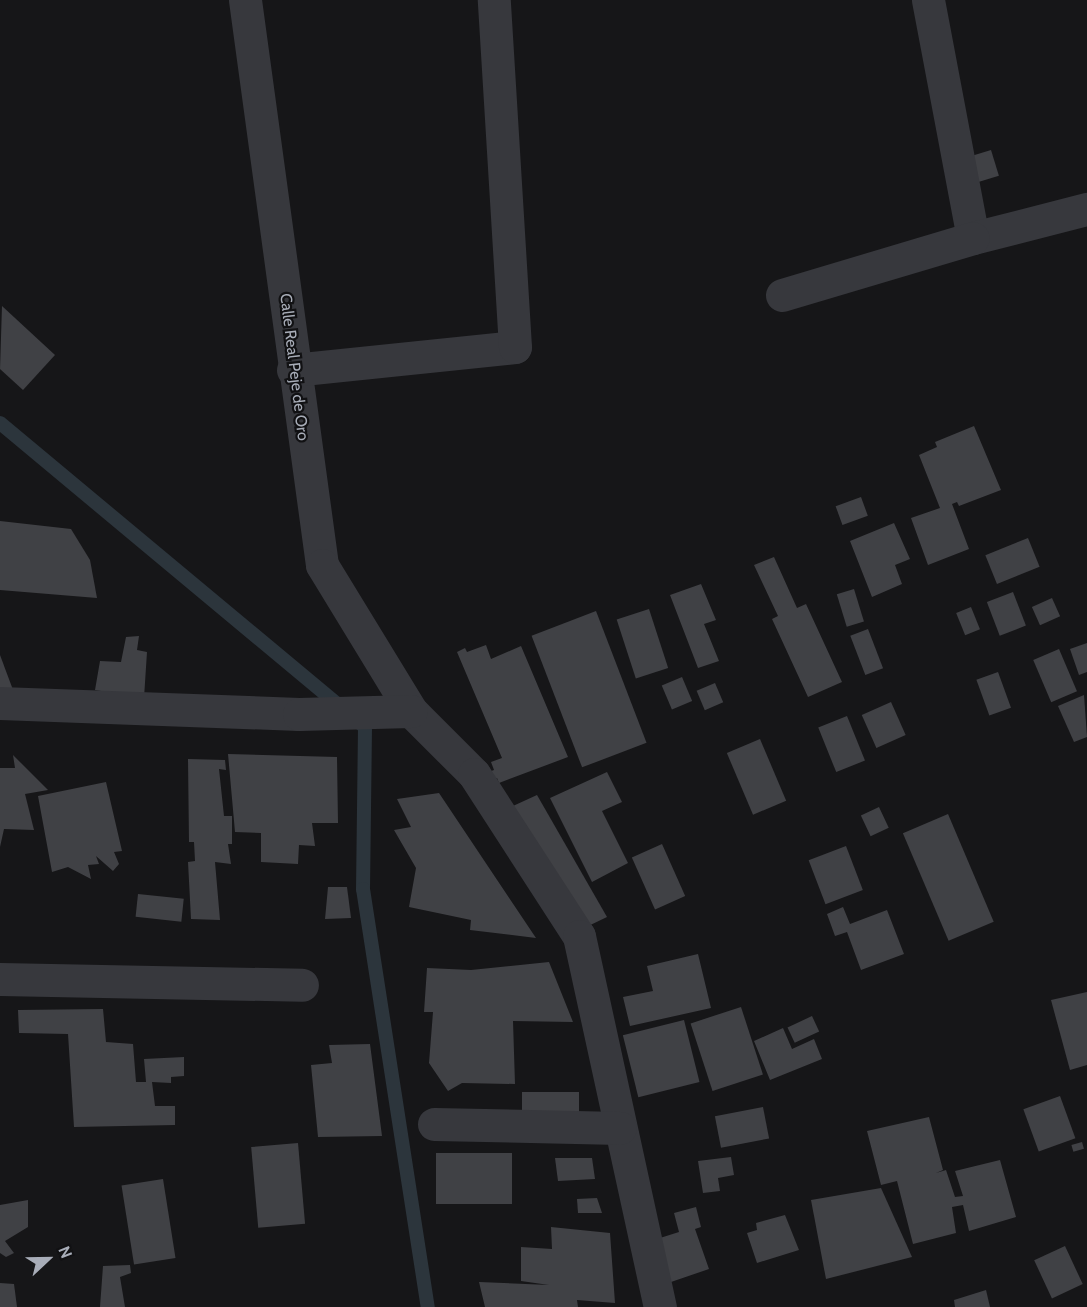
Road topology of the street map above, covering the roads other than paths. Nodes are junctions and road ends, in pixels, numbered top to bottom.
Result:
1 (245, 0) edge
2 (494, 0) edge
3 (928, 0) edge
4 (1087, 209) edge
5 (973, 238) junction
6 (782, 294) dead end
7 (293, 370) junction
8 (0, 703) edge
9 (411, 711) junction
10 (0, 979) edge
11 (302, 985) dead end
12 (434, 1124) dead end
13 (620, 1128) junction
14 (660, 1307) edge

1 - 7 street, Calle Real Peje de Oro
2 - 7 street
3 - 5 street
4 - 5 street
5 - 6 street
7 - 9 street, Calle Real Peje de Oro
8 - 9 street
9 - 13 street, Calle Real Peje de Oro
10 - 11 street
12 - 13 street
13 - 14 street, Calle Real Peje de Oro

